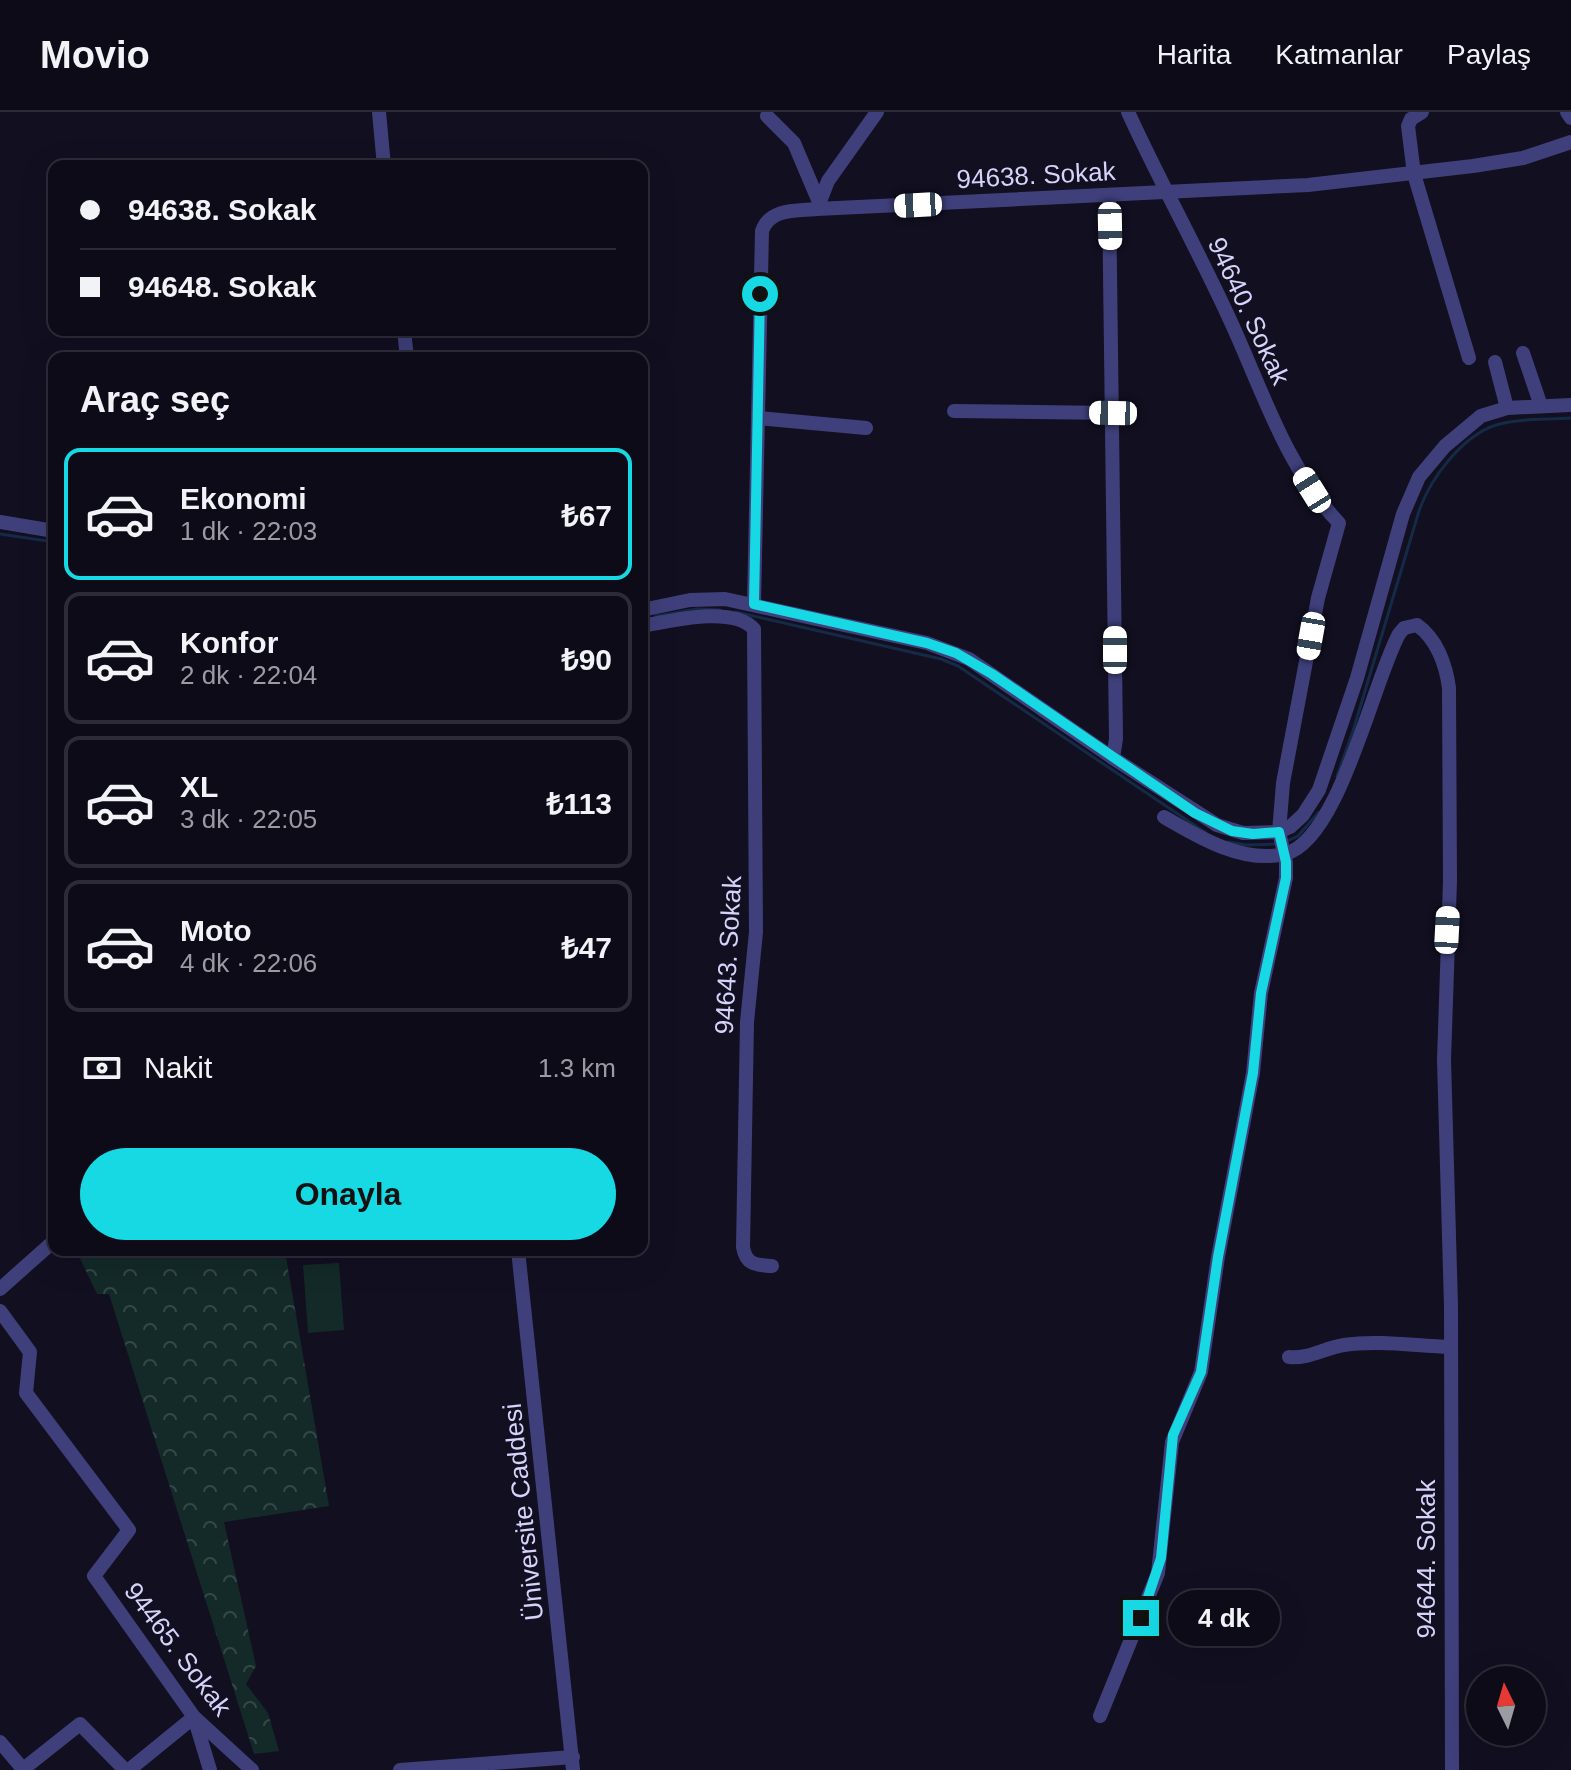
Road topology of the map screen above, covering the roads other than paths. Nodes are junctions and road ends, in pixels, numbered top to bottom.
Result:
1 (379, 112) edge
2 (877, 112) edge
3 (1128, 112) edge
4 (1422, 112) edge
5 (1567, 112) edge
6 (767, 116) dead end
7 (1571, 118) edge
8 (1571, 142) edge
9 (383, 160) edge
10 (1414, 174) junction
11 (1165, 192) junction
12 (1109, 195) junction
13 (818, 206) junction
14 (1523, 353) dead end
15 (1469, 358) dead end
16 (1495, 362) dead end
17 (1571, 405) edge
18 (1541, 406) junction
19 (1507, 408) junction
20 (954, 411) dead end
21 (1113, 413) junction
22 (758, 418) junction
23 (866, 428) dead end
24 (0, 522) edge
25 (48, 530) edge
26 (754, 604) junction
27 (648, 609) edge
28 (648, 625) edge
29 (1113, 758) junction
30 (1164, 817) dead end
31 (1279, 832) junction
32 (1284, 854) junction
33 (48, 1246) edge
34 (519, 1256) edge
35 (772, 1266) dead end
36 (0, 1289) edge
37 (0, 1311) edge
38 (1450, 1347) junction
39 (1289, 1357) dead end
40 (1100, 1716) dead end
41 (194, 1717) junction
42 (0, 1742) edge
43 (573, 1764) edge
44 (22, 1770) edge
45 (127, 1770) edge
46 (210, 1770) edge
47 (252, 1770) edge
48 (400, 1770) edge
49 (1452, 1770) edge

1 - 9 street
2 - 13 street
3 - 11 street, 94640. Sokak
4 - 10 street
5 - 7 street
6 - 13 street
8 - 10 street, 94638. Sokak
10 - 11 street, 94638. Sokak
10 - 15 street
11 - 12 street, 94638. Sokak
11 - 31 street, 94640. Sokak
12 - 13 street, 94638. Sokak
12 - 21 street
13 - 22 street, 94638. Sokak
14 - 18 street
16 - 19 street
17 - 18 street
18 - 19 street
19 - 31 street
20 - 21 street
21 - 29 street
22 - 23 street
22 - 26 street, 94638. Sokak
24 - 25 street
26 - 27 street
26 - 29 street
28 - 35 street, 94643. Sokak
29 - 31 street
30 - 32 street
31 - 32 street
32 - 38 street, 94644. Sokak
32 - 40 street
33 - 36 street
34 - 43 street, Üniversite Caddesi
37 - 41 street, 94465. Sokak
38 - 39 street
38 - 49 street, 94644. Sokak
41 - 45 street
41 - 46 street
41 - 47 street, 94465. Sokak
42 - 44 street
43 - 48 street
44 - 45 street

